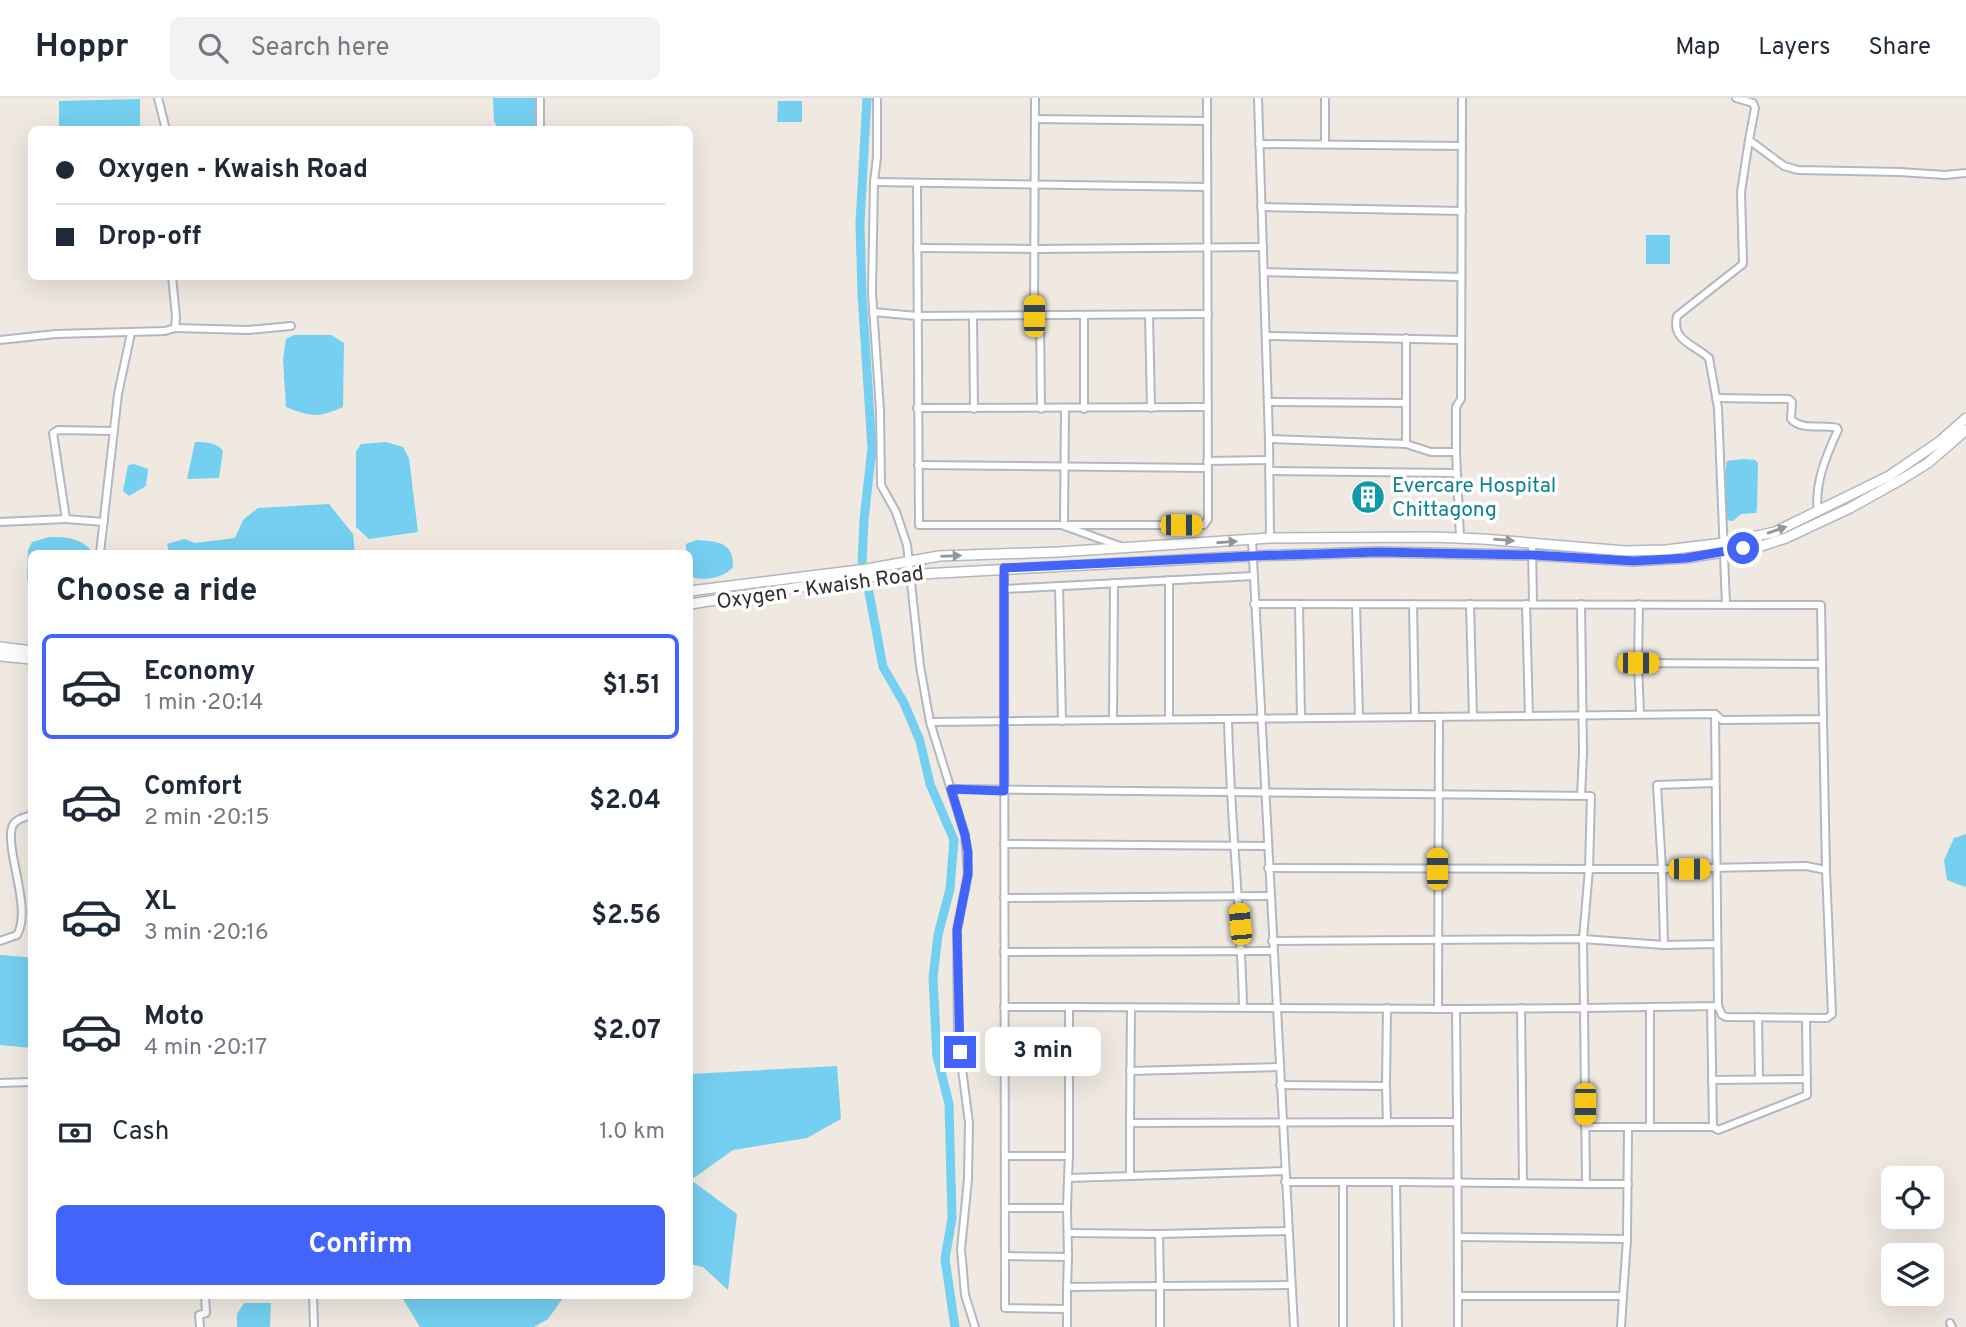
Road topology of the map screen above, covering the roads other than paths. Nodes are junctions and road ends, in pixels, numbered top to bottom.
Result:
1 (158, 98) edge
2 (540, 98) edge
3 (877, 98) edge
4 (1035, 98) edge
5 (1207, 98) edge
6 (1258, 98) edge
7 (1325, 98) edge
8 (1462, 98) edge
9 (1736, 98) edge
10 (1035, 120) junction
11 (1207, 121) junction
12 (165, 126) edge
13 (540, 126) edge
14 (1749, 140) junction
15 (1259, 144) junction
16 (1325, 144) junction
17 (1462, 146) junction
18 (1966, 173) edge
19 (874, 182) junction
20 (917, 183) junction
21 (1035, 184) junction
22 (1207, 187) junction
23 (1261, 207) junction
24 (1462, 211) junction
25 (1263, 247) junction
26 (917, 248) junction
27 (1207, 248) junction
28 (1035, 249) junction
29 (1264, 272) junction
30 (1461, 277) junction
31 (172, 280) edge
32 (873, 312) junction
33 (1208, 314) junction
34 (1084, 315) junction
35 (1149, 315) junction
36 (917, 316) junction
37 (973, 316) junction
38 (1037, 316) junction
39 (291, 326) dead end
40 (174, 328) junction
41 (131, 333) junction
42 (1266, 336) junction
43 (1406, 338) junction
44 (0, 340) edge
45 (1461, 340) junction
46 (1716, 398) junction
47 (1268, 402) junction
48 (1406, 403) junction
49 (1208, 407) junction
50 (917, 408) junction
51 (1151, 408) junction
52 (974, 409) junction
53 (1041, 409) junction
54 (1065, 409) junction
55 (1084, 409) junction
56 (1966, 418) edge
57 (1966, 430) edge
58 (114, 431) junction
59 (1269, 439) junction
60 (1406, 444) junction
61 (1457, 452) junction
62 (1269, 460) junction
63 (918, 465) junction
64 (1207, 465) junction
65 (1064, 467) junction
66 (1269, 471) junction
67 (1454, 473) dead end
68 (1818, 513) junction
69 (66, 519) junction
70 (0, 522) edge
71 (104, 522) junction
72 (1064, 526) junction
73 (1270, 538) junction
74 (1460, 538) junction
75 (1252, 540) junction
76 (1532, 543) junction
77 (1725, 547) junction
78 (1125, 548) junction
79 (100, 550) edge
80 (1532, 555) junction
81 (1252, 556) junction
82 (910, 562) junction
83 (1004, 568) junction
84 (912, 573) junction
85 (1253, 576) junction
86 (1170, 580) junction
87 (1114, 583) junction
88 (1059, 586) junction
89 (1004, 589) junction
90 (693, 591) edge
91 (693, 604) edge
92 (1254, 604) junction
93 (1299, 604) junction
94 (1356, 604) junction
95 (1413, 604) junction
96 (1471, 604) junction
97 (1530, 604) junction
98 (1581, 604) junction
99 (1639, 604) junction
100 (1726, 604) junction
101 (0, 647) edge
102 (28, 650) edge
103 (0, 656) edge
104 (28, 659) edge
105 (1638, 663) junction
106 (1822, 664) junction
107 (1715, 714) junction
108 (1583, 715) junction
109 (1640, 715) junction
110 (1473, 716) junction
111 (1529, 716) junction
112 (1415, 717) junction
113 (1438, 717) junction
114 (1301, 718) junction
115 (1359, 718) junction
116 (1169, 719) junction
117 (1228, 719) junction
118 (1260, 719) junction
119 (1823, 719) junction
120 (1113, 720) junction
121 (1004, 721) junction
122 (1062, 721) junction
123 (930, 722) junction
124 (1716, 783) junction
125 (951, 789) junction
126 (1004, 791) junction
127 (1230, 791) junction
128 (1264, 791) junction
129 (1437, 794) junction
130 (1581, 796) junction
131 (28, 816) edge
132 (1004, 844) junction
133 (1236, 846) junction
134 (1267, 846) junction
135 (1268, 868) junction
136 (1437, 869) junction
137 (1590, 869) junction
138 (1662, 869) junction
139 (1716, 869) junction
140 (1826, 870) junction
141 (1270, 896) junction
142 (1237, 897) junction
143 (1004, 898) junction
144 (1583, 939) junction
145 (1437, 940) junction
146 (1272, 941) junction
147 (0, 942) edge
148 (1717, 944) junction
149 (1664, 945) junction
150 (1242, 951) junction
151 (1273, 951) junction
152 (1004, 952) junction
153 (1004, 1007) junction
154 (1069, 1007) junction
155 (1131, 1007) junction
156 (1243, 1007) junction
157 (1276, 1007) junction
158 (1650, 1007) junction
159 (1714, 1007) junction
160 (1387, 1008) junction
161 (1521, 1008) junction
162 (1584, 1008) junction
163 (1438, 1009) junction
164 (1456, 1009) junction
165 (1758, 1017) junction
166 (1807, 1018) junction
167 (1279, 1067) junction
168 (1130, 1071) junction
169 (1808, 1079) junction
170 (1712, 1080) junction
171 (1759, 1080) junction
172 (28, 1082) edge
173 (0, 1083) edge
174 (1280, 1086) junction
175 (1386, 1086) junction
176 (1282, 1122) junction
177 (1387, 1122) junction
178 (1457, 1122) junction
179 (1130, 1123) junction
180 (1628, 1127) junction
181 (1650, 1127) junction
182 (1713, 1127) junction
183 (1585, 1128) junction
184 (1004, 1156) junction
185 (1069, 1156) junction
186 (1285, 1171) junction
187 (1129, 1176) junction
188 (1068, 1178) junction
189 (1286, 1182) junction
190 (1343, 1182) junction
191 (1396, 1182) junction
192 (1457, 1183) junction
193 (1522, 1184) junction
194 (1586, 1184) junction
195 (1628, 1184) junction
196 (1005, 1208) junction
197 (1067, 1208) junction
198 (1288, 1231) junction
199 (1068, 1233) junction
200 (1159, 1234) junction
201 (1458, 1237) junction
202 (1628, 1238) junction
203 (1005, 1256) junction
204 (1068, 1257) junction
205 (1291, 1285) junction
206 (1160, 1286) junction
207 (1067, 1287) junction
208 (1458, 1296) junction
209 (1623, 1296) junction
210 (205, 1299) edge
211 (313, 1299) edge
212 (1067, 1309) junction
213 (200, 1327) edge
214 (314, 1327) edge
215 (975, 1327) edge
216 (1067, 1327) edge
217 (1160, 1327) edge
218 (1294, 1327) edge
219 (1343, 1327) edge
220 (1398, 1327) edge
221 (1458, 1327) edge
222 (1621, 1327) edge

1 - 12 street
2 - 13 street
3 - 19 street
4 - 10 street
5 - 11 street
6 - 15 street
7 - 16 street
8 - 17 street
9 - 14 street
10 - 11 street
10 - 21 street
11 - 22 street
14 - 18 street
14 - 46 street
15 - 16 street
15 - 23 street
16 - 17 street
17 - 24 street
19 - 20 street
19 - 32 street
20 - 21 street
20 - 26 street
21 - 22 street
21 - 28 street
22 - 27 street
23 - 24 street
23 - 25 street
24 - 30 street
25 - 27 street
25 - 29 street
26 - 28 street
26 - 36 street
27 - 28 street
27 - 33 street
28 - 38 street
29 - 30 street
29 - 42 street
30 - 45 street
31 - 40 street
32 - 36 street
32 - 82 street
33 - 35 street
33 - 49 street
34 - 35 street
34 - 38 street
34 - 55 street
35 - 51 street
36 - 37 street
36 - 50 street
37 - 38 street
37 - 52 street
38 - 53 street
39 - 40 street
40 - 41 street
41 - 44 street
41 - 58 street
42 - 43 street
42 - 47 street
43 - 45 street
43 - 48 street
45 - 61 street
46 - 68 street
46 - 77 street
47 - 48 street
47 - 59 street
48 - 60 street
49 - 51 street
49 - 64 street
50 - 52 street
50 - 63 street
51 - 55 street
52 - 53 street
53 - 54 street
54 - 55 street
54 - 65 street
56 - 68 main road, Oxygen - Kwaish Road
57 - 77 main road, Oxygen - Kwaish Road
58 - 69 street
58 - 71 street
59 - 60 street
59 - 62 street
60 - 61 street
61 - 74 street
62 - 64 street
62 - 66 street
63 - 65 street
63 - 72 street
64 - 65 street
64 - 72 street
65 - 72 street
66 - 67 street
66 - 73 street
77 -> 68 main road, Oxygen - Kwaish Road
69 - 70 street
69 - 71 street
71 - 79 street
72 - 78 street
73 - 74 main road, Oxygen - Kwaish Road
73 - 75 main road, Oxygen - Kwaish Road
74 -> 76 main road, Oxygen - Kwaish Road
78 -> 75 main road, Oxygen - Kwaish Road
75 - 81 street
76 - 77 main road, Oxygen - Kwaish Road
76 - 80 street
77 - 80 main road, Oxygen - Kwaish Road
77 - 100 street
82 -> 78 main road, Oxygen - Kwaish Road
80 - 81 main road, Oxygen - Kwaish Road
80 - 97 street
81 - 83 main road, Oxygen - Kwaish Road
81 - 85 street
82 - 84 street
82 - 90 main road, Oxygen - Kwaish Road
83 - 84 main road, Oxygen - Kwaish Road
83 - 89 street
84 - 91 main road, Oxygen - Kwaish Road
84 - 123 street
85 - 86 street
85 - 92 street
86 - 87 street
86 - 116 street
87 - 88 street
87 - 120 street
88 - 89 street
88 - 122 street
89 - 121 street
92 - 93 street
92 - 118 street
93 - 94 street
93 - 114 street
94 - 95 street
94 - 115 street
95 - 96 street
95 - 112 street
96 - 97 street
96 - 110 street
97 - 98 street
97 - 111 street
98 - 99 street
98 - 108 street
99 - 100 street
99 - 105 street
100 - 106 street
101 - 102 main road
103 - 104 main road
105 - 106 street
105 - 109 street
106 - 119 street
107 - 109 street
107 - 119 street
107 - 124 street
108 - 109 street
108 - 111 street
108 - 130 street
110 - 111 street
110 - 113 street
112 - 113 street
112 - 115 street
113 - 129 street
114 - 115 street
114 - 118 street
116 - 117 street
116 - 120 street
117 - 118 street
117 - 127 street
118 - 128 street
119 - 140 street
120 - 122 street
121 - 122 street
121 - 123 street
121 - 126 street
123 - 125 street
124 - 138 street
124 - 139 street
125 - 126 street
125 - 215 street
126 - 127 street
126 - 132 street
127 - 128 street
127 - 133 street
128 - 129 street
128 - 134 street
129 - 130 street
129 - 136 street
130 - 137 street
131 - 147 street
132 - 133 street
132 - 143 street
133 - 134 street
133 - 142 street
134 - 135 street
135 - 136 street
135 - 141 street
136 - 137 street
136 - 145 street
137 - 138 street
137 - 144 street
138 - 139 street
138 - 149 street
139 - 140 street
139 - 148 street
140 - 166 street
141 - 142 street
141 - 146 street
142 - 143 street
142 - 150 street
143 - 152 street
144 - 145 street
144 - 149 street
144 - 162 street
145 - 146 street
145 - 163 street
146 - 151 street
148 - 149 street
148 - 159 street
150 - 151 street
150 - 152 street
150 - 156 street
151 - 157 street
152 - 153 street
153 - 154 street
153 - 184 street
154 - 155 street
154 - 185 street
155 - 156 street
155 - 168 street
156 - 157 street
157 - 160 street
157 - 167 street
158 - 159 street
158 - 162 street
158 - 181 street
159 - 165 street
159 - 170 street
160 - 163 street
160 - 175 street
161 - 162 street
161 - 164 street
161 - 193 street
162 - 183 street
163 - 164 street
164 - 178 street
165 - 166 street
165 - 171 street
166 - 169 street
167 - 168 street
167 - 174 street
168 - 179 street
169 - 171 street
169 - 182 street
170 - 171 street
170 - 182 street
172 - 173 street
174 - 175 street
174 - 176 street
175 - 177 street
176 - 177 street
176 - 179 street
176 - 186 street
177 - 178 street
178 - 192 street
179 - 187 street
180 - 181 street
180 - 183 street
180 - 195 street
181 - 182 street
183 - 194 street
184 - 185 street
184 - 196 street
185 - 188 street
186 - 187 street
186 - 189 street
187 - 188 street
188 - 197 street
189 - 190 street
189 - 198 street
190 - 191 street
190 - 219 street
191 - 192 street
191 - 220 street
192 - 193 street
192 - 201 street
193 - 194 street
194 - 195 street
195 - 202 street
196 - 197 street
196 - 203 street
197 - 199 street
198 - 200 street
198 - 205 street
199 - 200 street
199 - 204 street
200 - 206 street
201 - 202 street
201 - 208 street
202 - 209 street
203 - 204 street
203 - 212 street
204 - 207 street
205 - 206 street
205 - 218 street
206 - 207 street
206 - 217 street
207 - 212 street
208 - 209 street
208 - 221 street
209 - 222 street
210 - 213 street
211 - 214 street
212 - 216 street

